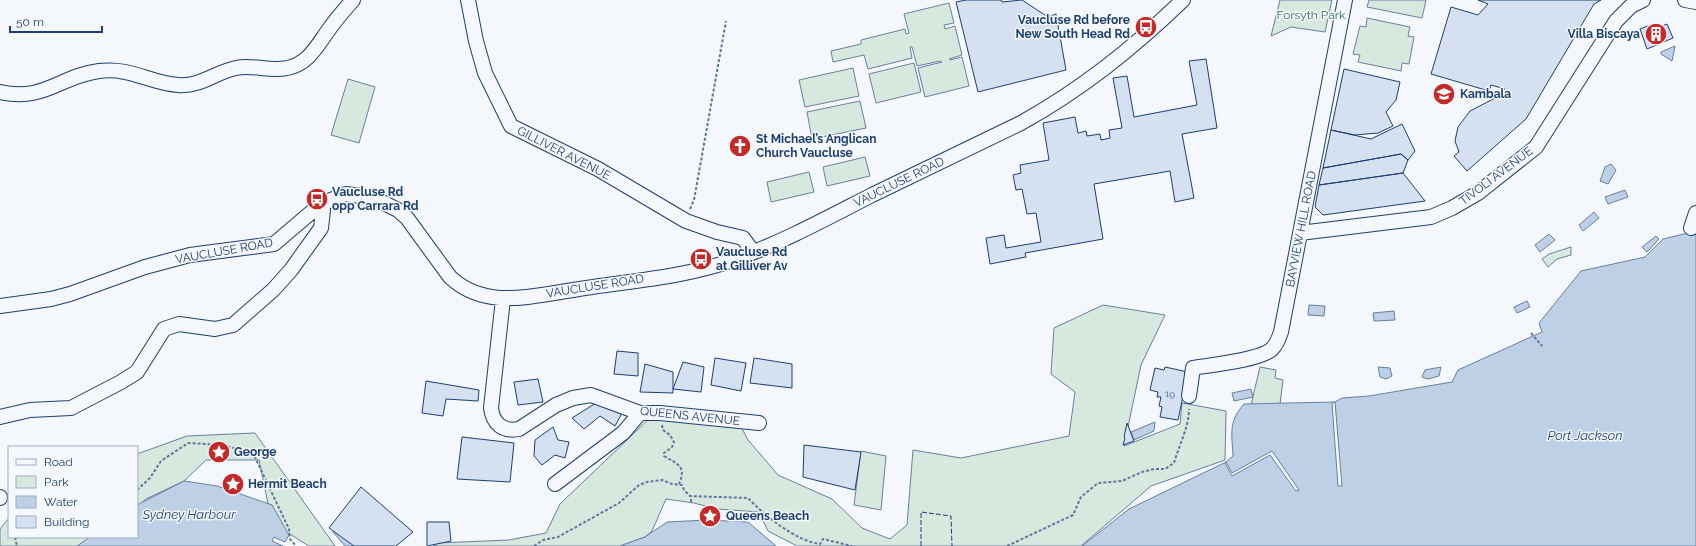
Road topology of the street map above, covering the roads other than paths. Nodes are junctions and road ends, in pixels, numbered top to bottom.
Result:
1 (353, 0) edge
2 (468, 0) edge
3 (1183, 0) edge
4 (1345, 0) edge
5 (1643, 0) edge
6 (1685, 0) edge
7 (1696, 2) edge
8 (0, 92) edge
9 (321, 204) junction
10 (1696, 213) edge
11 (1691, 228) dead end
12 (1300, 233) junction
13 (753, 252) junction
14 (503, 299) junction
15 (0, 306) edge
16 (1189, 396) road end
17 (640, 413) junction
18 (0, 418) edge
19 (759, 423) dead end
20 (556, 484) dead end

1 - 8 street
2 - 13 street, GILLIVER AVENUE
3 - 13 street, VAUCLUSE ROAD
4 - 12 street, BAYVIEW HILL ROAD
5 - 12 street, TIVOLI AVENUE
6 - 7 street
9 - 14 street, VAUCLUSE ROAD
9 - 15 street, VAUCLUSE ROAD
9 - 18 street
10 - 11 street
12 - 16 street, BAYVIEW HILL ROAD
13 - 14 street, VAUCLUSE ROAD
14 - 17 street, QUEENS AVENUE
17 - 19 street, QUEENS AVENUE
17 - 20 street

